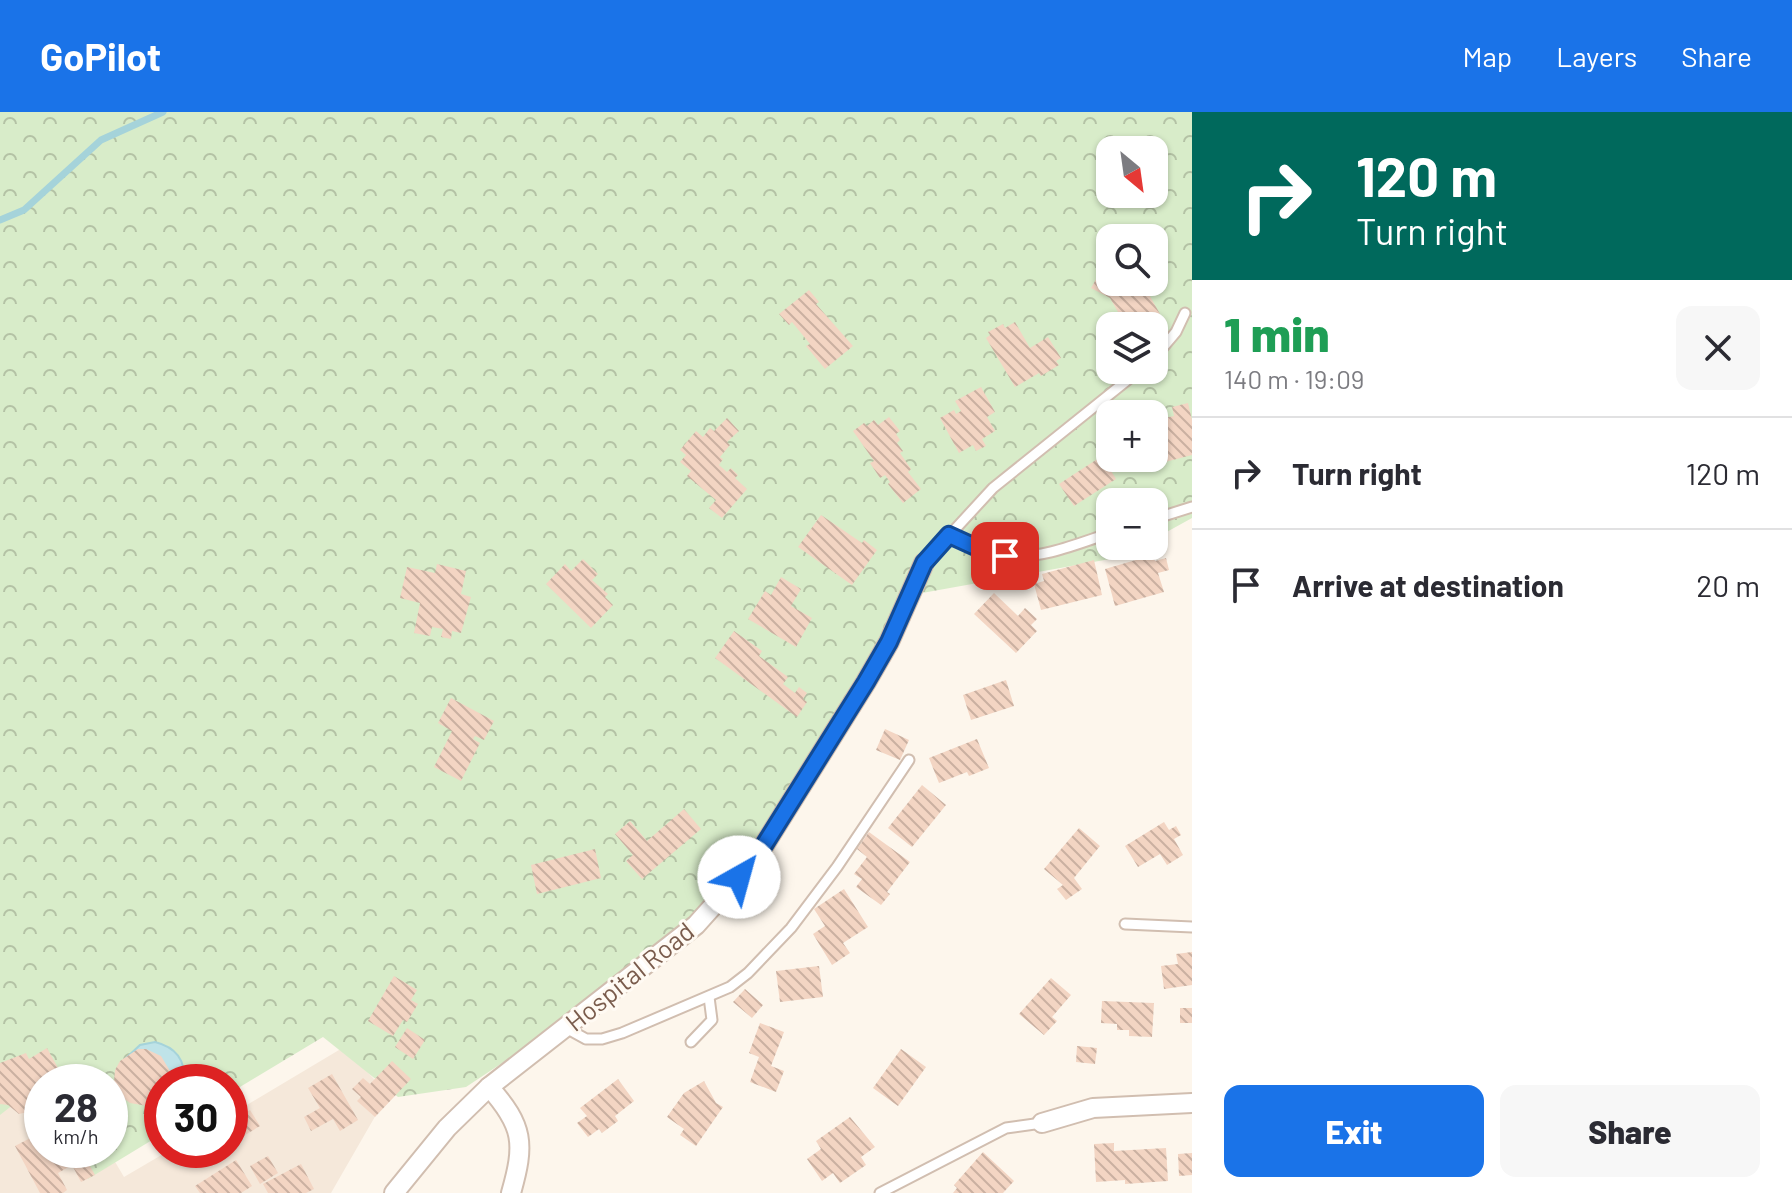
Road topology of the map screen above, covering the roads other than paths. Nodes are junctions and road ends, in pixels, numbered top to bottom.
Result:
1 (1185, 313) dead end
2 (1168, 341) edge
3 (1123, 384) edge
4 (1192, 507) edge
5 (1168, 515) edge
6 (949, 535) junction
7 (1096, 538) edge
8 (924, 563) joint
9 (909, 760) dead end
10 (1125, 924) dead end
11 (1192, 927) edge
12 (709, 997) junction
13 (566, 1028) junction
14 (691, 1042) dead end
15 (489, 1087) junction
16 (1192, 1103) edge
17 (1042, 1123) joint
18 (394, 1193) edge
19 (511, 1193) edge
20 (880, 1193) edge

1 - 2 lane
3 - 6 lane
4 - 5 lane
6 - 7 lane
6 - 8 lane
8 - 13 street, Hospital Road
9 - 12 lane
10 - 11 lane
12 - 13 lane
12 - 14 lane
13 - 15 street, Hospital Road
15 - 18 street, Hospital Road
15 - 19 street
16 - 17 street
17 - 20 lane

